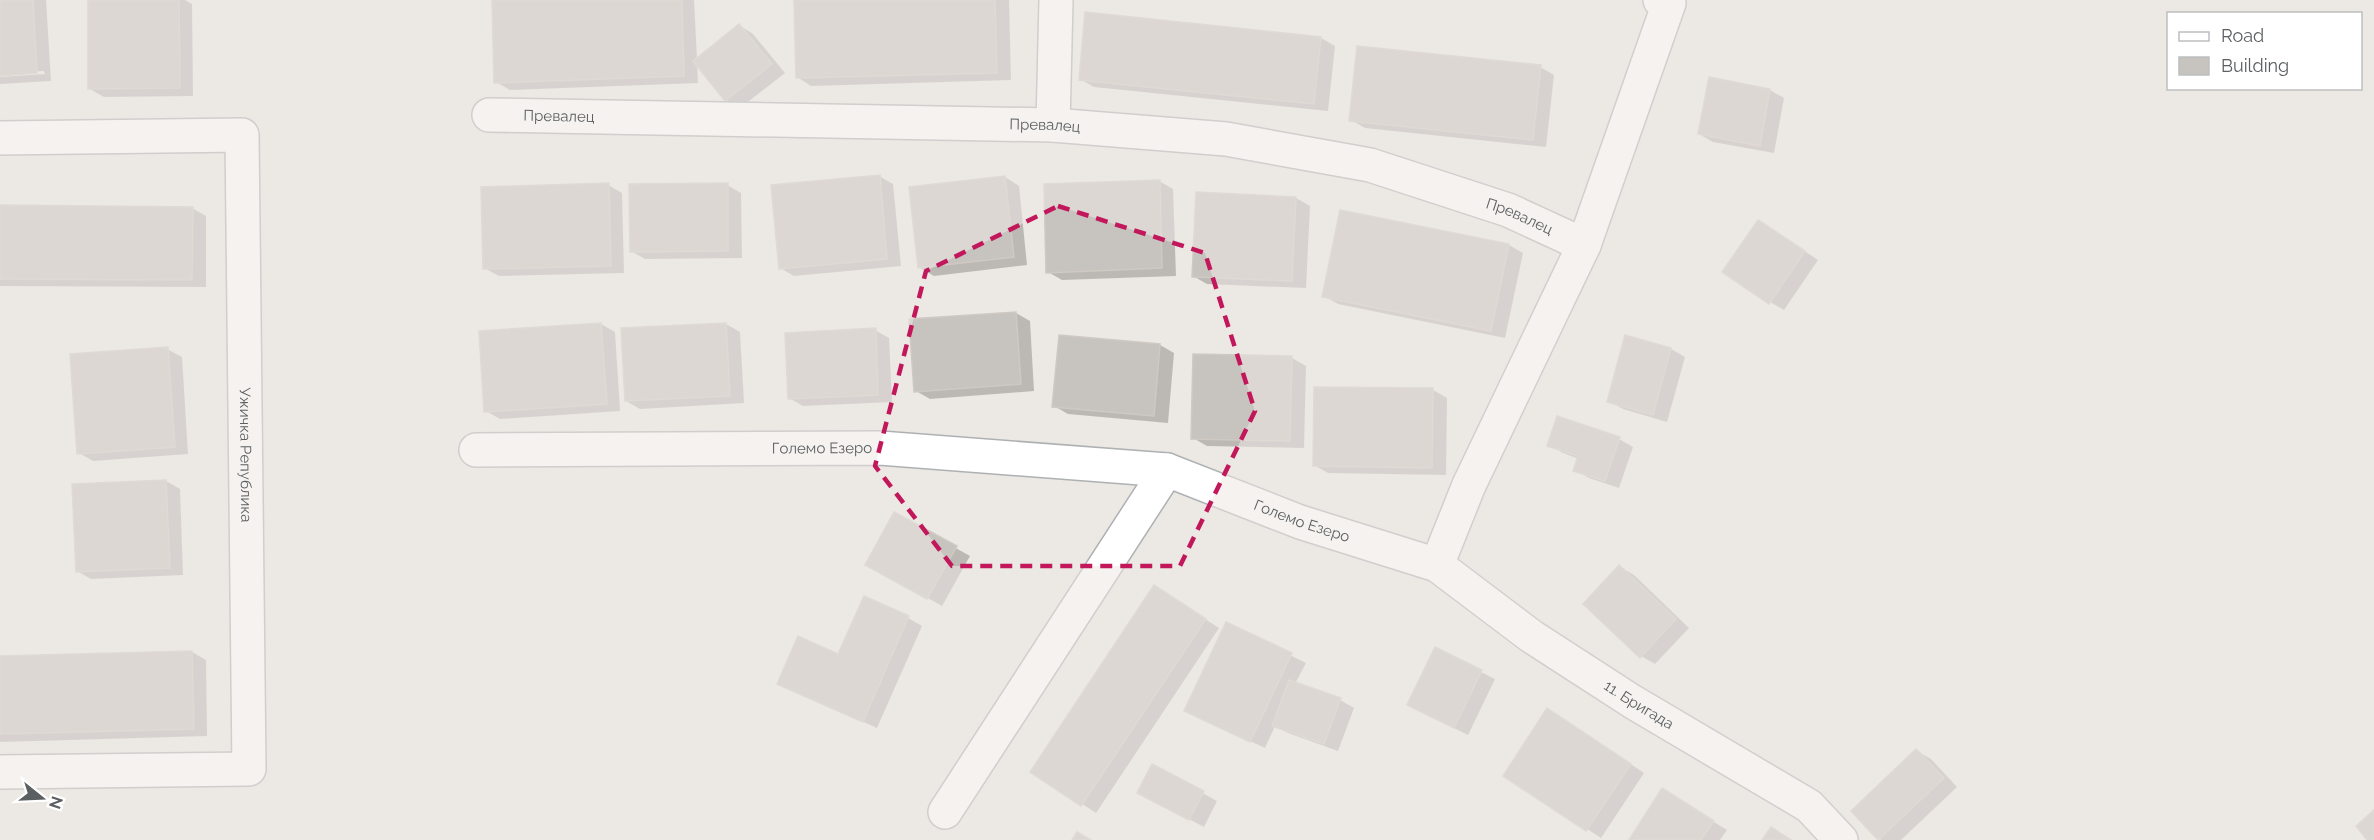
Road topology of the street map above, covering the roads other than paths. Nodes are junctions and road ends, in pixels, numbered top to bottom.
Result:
1 (1056, 0) edge
2 (1666, 1) edge
3 (489, 115) dead end
4 (1053, 125) junction
5 (0, 138) edge
6 (1584, 245) junction
7 (476, 450) dead end
8 (1167, 470) junction
9 (1437, 565) junction
10 (0, 772) edge
11 (945, 812) dead end
12 (1841, 840) edge

1 - 4 street
2 - 6 street
3 - 4 street, Превалец
4 - 6 street, Превалец
5 - 10 street, Ужичка Република
6 - 9 street
7 - 8 street, Големо Езеро
8 - 9 street, Големо Езеро
8 - 11 street
9 - 12 street, 11. Бригада

